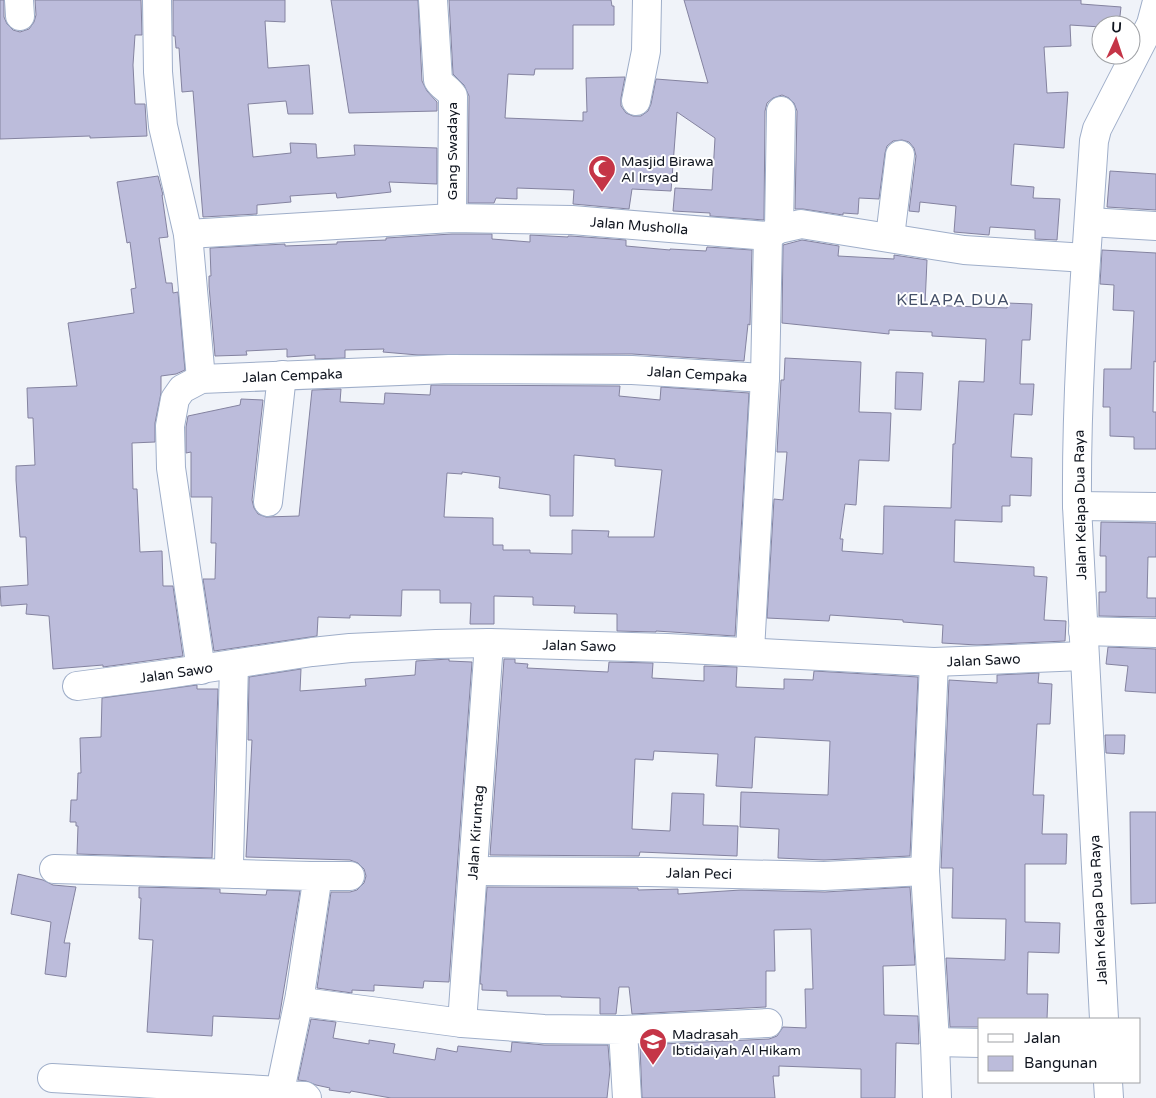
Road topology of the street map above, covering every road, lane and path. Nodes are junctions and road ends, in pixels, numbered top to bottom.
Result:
1 (157, 0) edge
2 (433, 0) edge
3 (647, 0) edge
4 (1156, 6) edge
5 (636, 101) dead end
6 (781, 111) dead end
7 (900, 155) dead end
8 (452, 218) junction
9 (1088, 222) junction
10 (1156, 226) edge
11 (773, 233) junction
12 (188, 234) junction
13 (890, 237) junction
14 (1086, 258) junction
15 (282, 375) junction
16 (765, 378) junction
17 (201, 379) junction
18 (268, 502) dead end
19 (1077, 506) junction
20 (1156, 507) edge
21 (1156, 633) edge
22 (489, 643) junction
23 (1083, 643) junction
24 (750, 651) junction
25 (934, 662) junction
26 (234, 664) junction
27 (201, 670) junction
28 (77, 686) dead end
29 (54, 869) dead end
30 (473, 871) junction
31 (925, 871) junction
32 (235, 874) junction
33 (311, 876) junction
34 (350, 876) dead end
35 (300, 996) junction
36 (1104, 1018) edge
37 (462, 1023) junction
38 (768, 1023) dead end
39 (623, 1030) junction
40 (935, 1042) junction
41 (978, 1043) edge
42 (52, 1078) dead end
43 (1108, 1083) edge
44 (280, 1091) junction
45 (307, 1098) edge
46 (627, 1098) edge
47 (937, 1098) edge
48 (1108, 1098) edge

1 - 12 street
2 - 8 street, Gang Swadaya
3 - 5 street
4 - 9 street, Jalan Kelapa Dua Raya
6 - 11 street, Jalan Cempaka
7 - 13 street
8 - 11 street, Jalan Musholla
8 - 12 street, Jalan Musholla
9 - 10 street
9 - 14 street, Jalan Kelapa Dua Raya
11 - 13 street, Jalan Musholla
11 - 16 street, Jalan Cempaka
12 - 17 street
13 - 14 street, Jalan Musholla
14 - 19 street, Jalan Kelapa Dua Raya
15 - 16 street, Jalan Cempaka
15 - 17 street, Jalan Cempaka
15 - 18 street
16 - 24 street, Jalan Cempaka
17 - 27 street
19 - 20 street
19 - 23 street, Jalan Kelapa Dua Raya
21 - 23 street, Jalan Sawo
22 - 24 street, Jalan Sawo
22 - 26 street, Jalan Sawo
22 - 30 street, Jalan Kiruntag
23 - 25 street, Jalan Sawo
23 - 36 street, Jalan Kelapa Dua Raya
24 - 25 street, Jalan Sawo
25 - 31 street
26 - 27 street, Jalan Sawo
26 - 32 street
27 - 28 street, Jalan Sawo
29 - 32 street
30 - 31 street, Jalan Peci
30 - 37 street, Jalan Kiruntag
31 - 40 street
32 - 33 street
33 - 34 street
33 - 35 street
35 - 37 street
35 - 44 street
37 - 39 street
38 - 39 street
39 - 46 street
40 - 41 street
40 - 47 street
42 - 44 street
43 - 48 street
44 - 45 street

